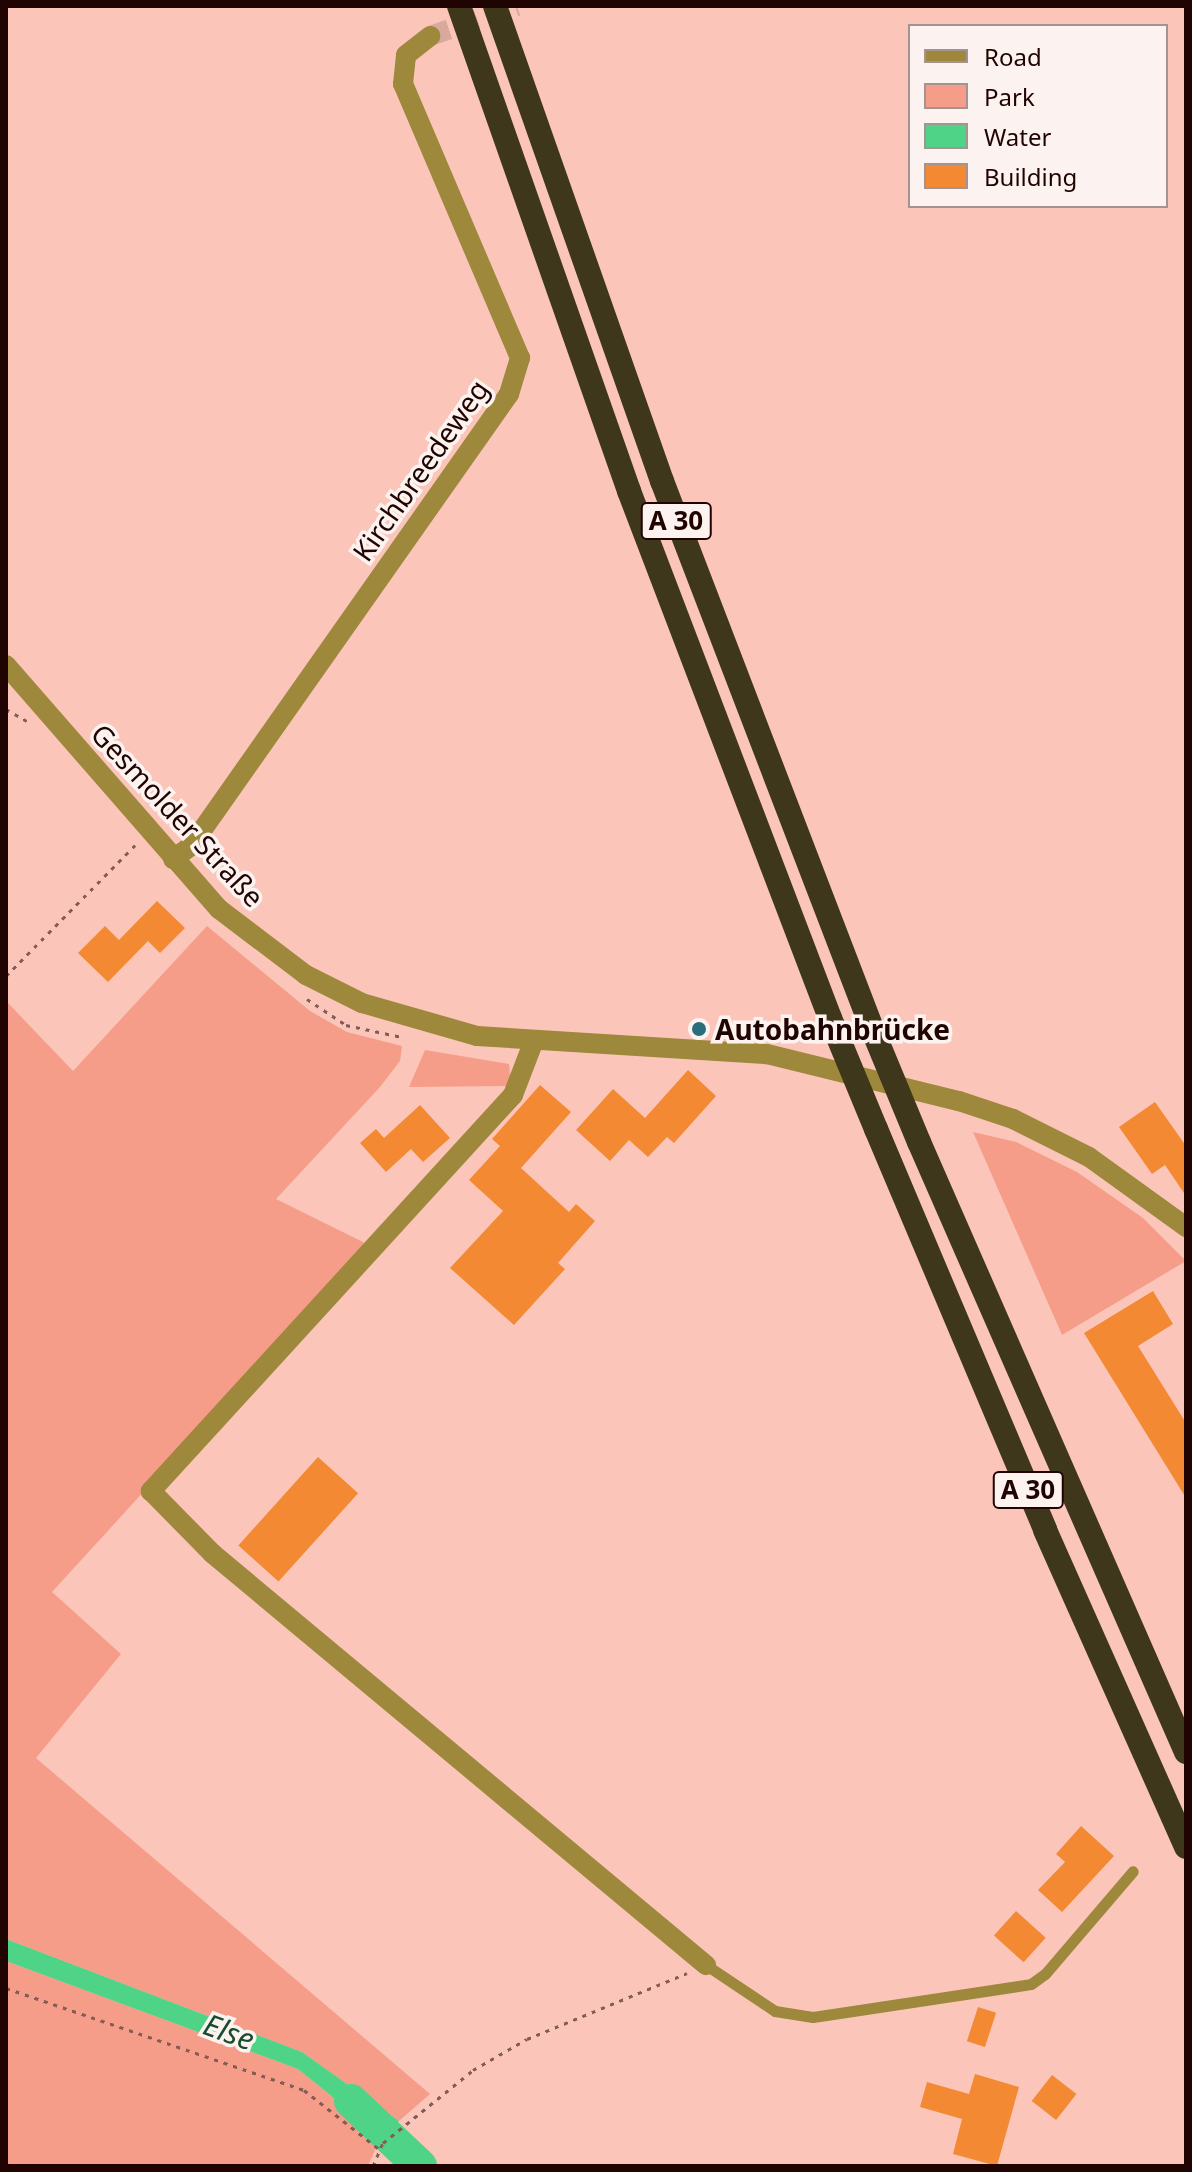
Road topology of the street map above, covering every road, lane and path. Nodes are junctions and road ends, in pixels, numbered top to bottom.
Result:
1 (459, 6) edge
2 (495, 6) edge
3 (430, 36) tunnel mouth
4 (6, 665) edge
5 (151, 834) junction
6 (173, 859) junction
7 (6, 976) edge
8 (533, 1043) junction
9 (1186, 1227) edge
10 (1186, 1752) edge
11 (1186, 1847) edge
12 (1133, 1871) dead end
13 (706, 1965) junction
14 (6, 1988) edge
15 (379, 2149) junction
16 (373, 2166) edge

1 - 11 highway, A 30, bridge
2 - 10 highway, A 30, bridge
3 - 6 street, Kirchbreedeweg
4 - 5 street, Gesmolder Straße
5 - 6 street, Gesmolder Straße
5 - 7 path
6 - 8 street, Gesmolder Straße
8 - 9 street, Gesmolder Straße
8 - 13 street
12 - 13 lane
13 - 15 path
14 - 15 path
15 - 16 path

